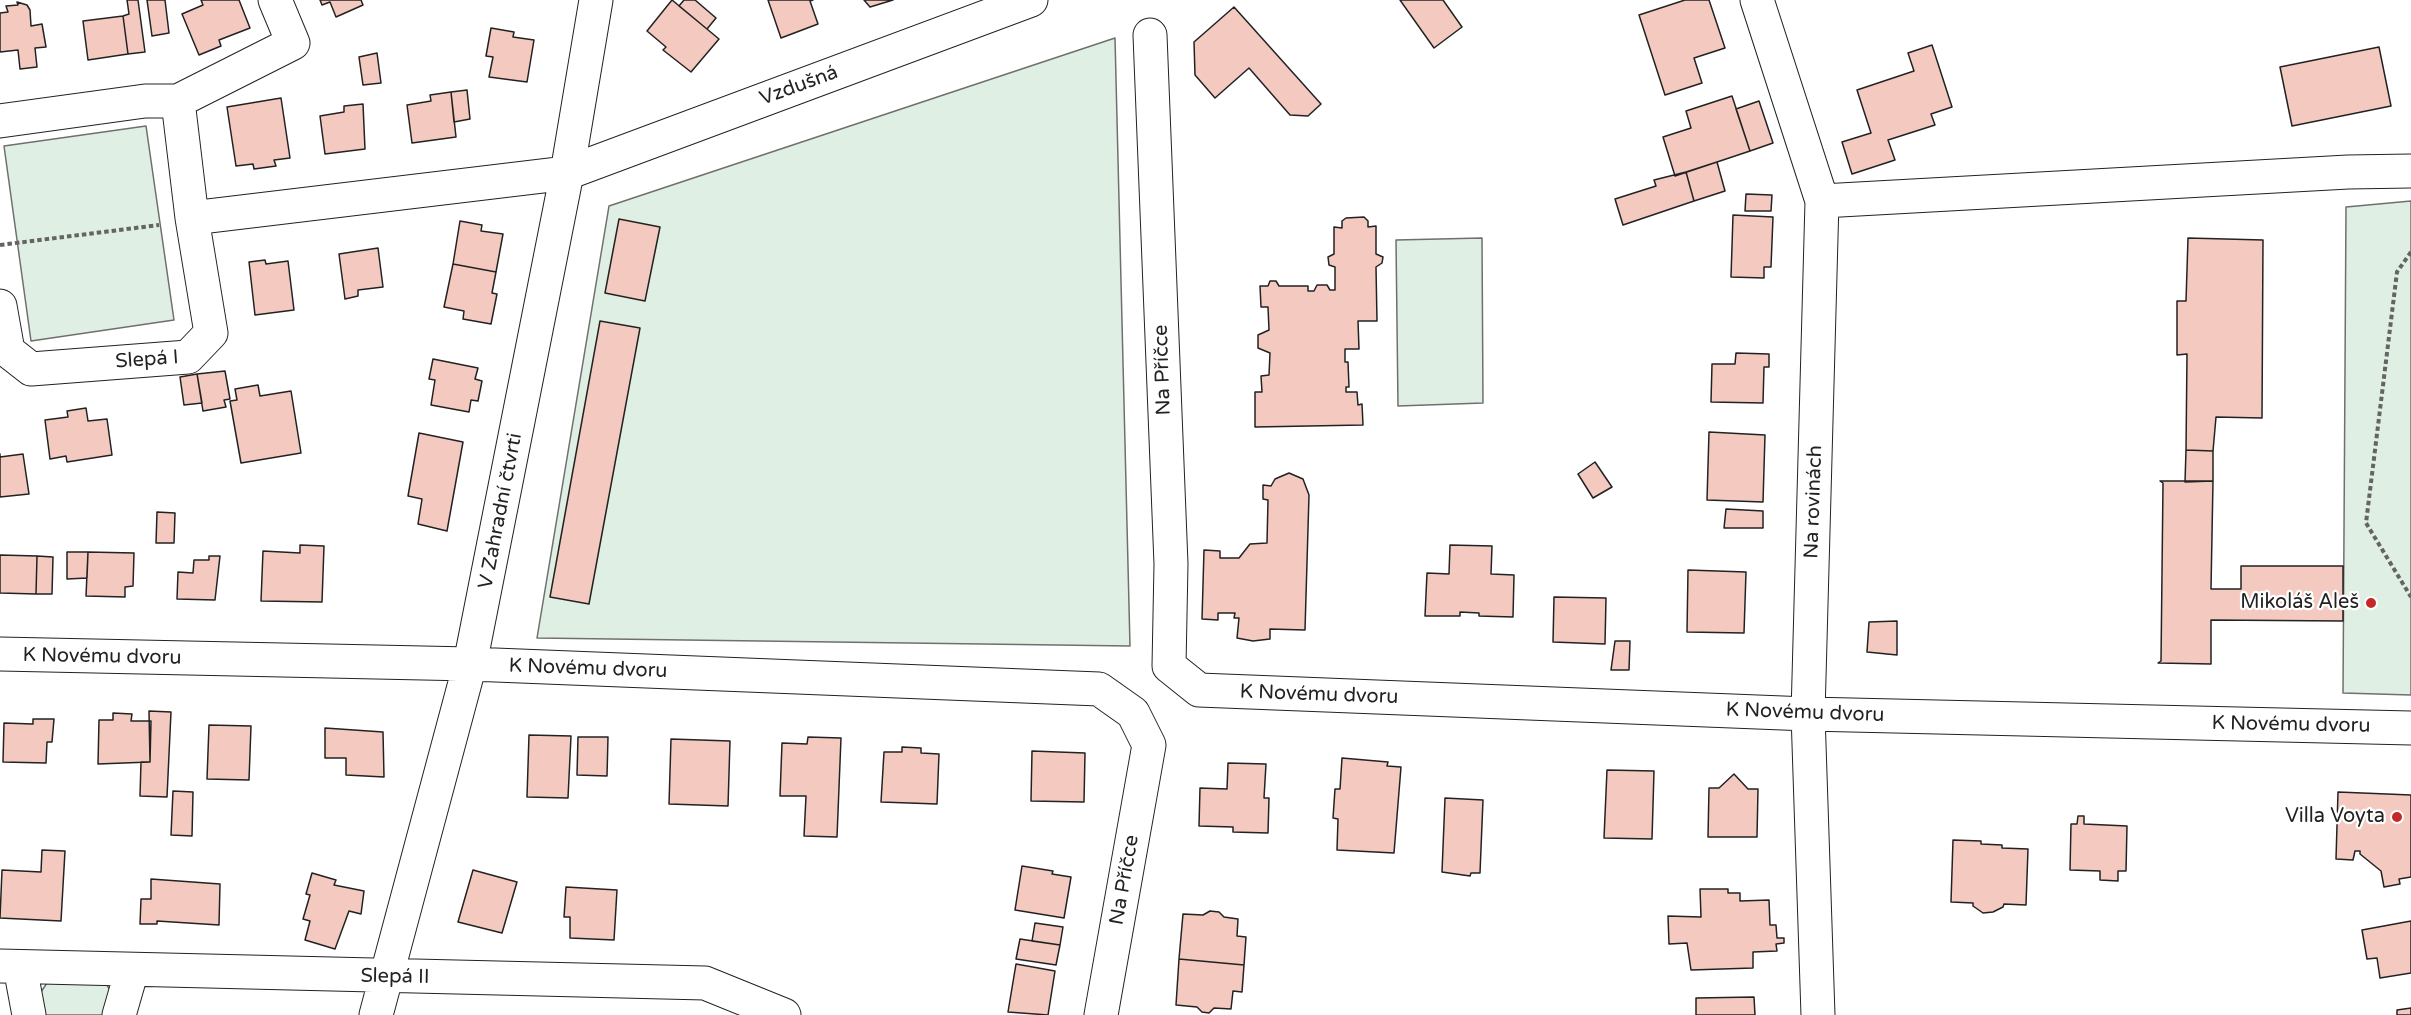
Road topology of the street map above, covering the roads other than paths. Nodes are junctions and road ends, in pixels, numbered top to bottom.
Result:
1 (275, 0) edge
2 (596, 0) edge
3 (1031, 0) edge
4 (1757, 0) edge
5 (1150, 35) dead end
6 (178, 101) junction
7 (0, 121) edge
8 (2411, 171) edge
9 (567, 173) junction
10 (1822, 201) junction
11 (192, 218) junction
12 (0, 306) edge
13 (0, 654) edge
14 (470, 664) junction
15 (1199, 690) joint
16 (1808, 714) junction
17 (2411, 728) edge
18 (1149, 745) joint
19 (10, 966) edge
20 (132, 970) junction
21 (386, 977) junction
22 (28, 1015) edge
23 (119, 1015) edge
24 (376, 1015) edge
25 (784, 1015) edge
26 (1101, 1015) edge
27 (1818, 1015) edge

1 - 6 street
2 - 9 street, V Zahradní čtvrti
3 - 9 street, Vzdušná
4 - 10 street, Na rovinách
5 - 15 street, Na Příčce
6 - 7 street
6 - 11 street, Slepá I
8 - 10 street
9 - 11 street
9 - 14 street, V Zahradní čtvrti
10 - 16 street, Na rovinách
11 - 12 street, Slepá I
13 - 14 street, K Novému dvoru
14 - 18 street, K Novému dvoru
14 - 21 street, V Zahradní čtvrti
15 - 16 street, K Novému dvoru
16 - 17 street, K Novému dvoru
16 - 27 street, Na rovinách
18 - 26 street, Na Příčce
19 - 20 street, Slepá II
19 - 22 street
20 - 21 street, Slepá II
20 - 23 street
21 - 24 street, V Zahradní čtvrti
21 - 25 street, Slepá II

